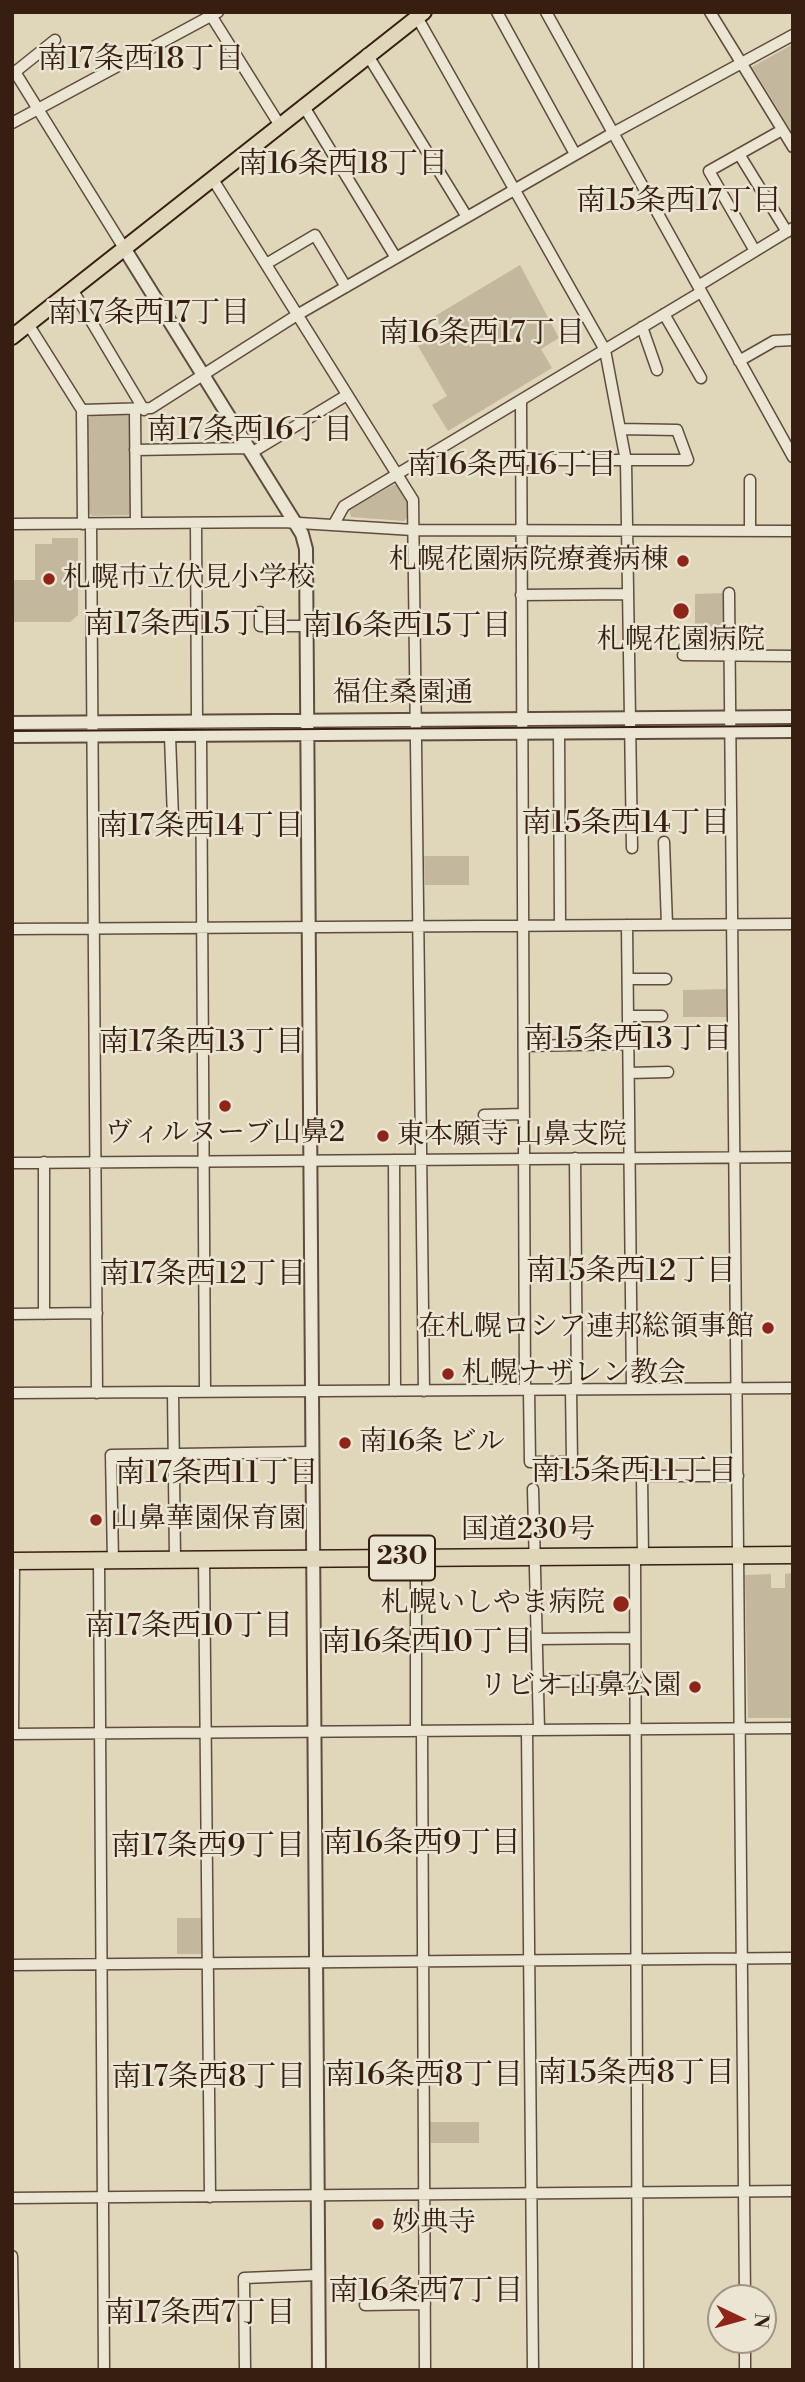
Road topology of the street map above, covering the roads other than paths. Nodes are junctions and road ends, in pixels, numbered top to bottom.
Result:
1 (496, 12) edge
2 (546, 12) edge
3 (710, 12) edge
4 (420, 14) edge
5 (215, 15) edge
6 (793, 35) edge
7 (55, 40) dead end
8 (367, 54) junction
9 (741, 65) junction
10 (303, 106) junction
11 (37, 107) junction
12 (12, 123) edge
13 (279, 124) junction
14 (782, 130) junction
15 (612, 133) junction
16 (793, 147) edge
17 (575, 154) junction
18 (739, 155) junction
19 (212, 178) junction
20 (514, 190) junction
21 (467, 217) junction
22 (790, 230) edge
23 (124, 248) junction
24 (755, 251) junction
25 (397, 258) junction
26 (266, 264) junction
27 (346, 287) junction
28 (72, 289) junction
29 (699, 289) junction
30 (664, 314) junction
31 (297, 315) junction
32 (28, 324) junction
33 (642, 327) junction
34 (12, 337) edge
35 (793, 340) edge
36 (605, 350) junction
37 (739, 360) junction
38 (657, 370) dead end
39 (203, 376) junction
40 (701, 378) dead end
41 (347, 395) junction
42 (521, 400) junction
43 (82, 410) junction
44 (140, 410) junction
45 (620, 429) junction
46 (135, 450) junction
47 (250, 451) junction
48 (793, 457) edge
49 (521, 460) junction
50 (626, 461) junction
51 (396, 475) junction
52 (750, 480) dead end
53 (293, 522) junction
54 (136, 523) junction
55 (196, 523) junction
56 (12, 524) edge
57 (87, 524) junction
58 (334, 524) junction
59 (521, 529) junction
60 (413, 530) junction
61 (627, 530) junction
62 (750, 531) junction
63 (793, 531) edge
64 (729, 593) dead end
65 (628, 594) junction
66 (521, 595) junction
67 (260, 612) dead end
68 (307, 626) junction
69 (683, 655) dead end
70 (729, 655) junction
71 (793, 656) edge
72 (793, 717) edge
73 (629, 718) junction
74 (307, 719) junction
75 (414, 719) junction
76 (197, 721) junction
77 (93, 722) junction
78 (12, 723) edge
79 (729, 724) junction
80 (522, 726) junction
81 (793, 731) edge
82 (559, 732) junction
83 (629, 732) junction
84 (414, 733) junction
85 (307, 734) junction
86 (201, 735) junction
87 (12, 736) edge
88 (93, 736) junction
89 (170, 736) junction
90 (173, 818) dead end
91 (664, 842) dead end
92 (632, 848) dead end
93 (731, 924) junction
94 (793, 924) edge
95 (560, 925) junction
96 (627, 925) junction
97 (667, 925) junction
98 (417, 926) junction
99 (522, 926) junction
100 (308, 927) junction
101 (202, 928) junction
102 (12, 929) edge
103 (95, 929) junction
104 (628, 979) junction
105 (666, 979) dead end
106 (628, 1016) junction
107 (662, 1016) dead end
108 (628, 1044) junction
109 (524, 1046) junction
110 (668, 1072) dead end
111 (629, 1073) junction
112 (524, 1114) junction
113 (484, 1115) dead end
114 (793, 1157) edge
115 (575, 1158) junction
116 (630, 1158) junction
117 (735, 1158) junction
118 (525, 1159) junction
119 (311, 1160) junction
120 (394, 1160) junction
121 (419, 1160) junction
122 (204, 1161) junction
123 (44, 1162) junction
124 (96, 1162) junction
125 (12, 1163) edge
126 (12, 1314) edge
127 (44, 1314) junction
128 (97, 1314) junction
129 (793, 1388) edge
130 (632, 1389) junction
131 (737, 1389) junction
132 (527, 1390) junction
133 (574, 1390) junction
134 (312, 1391) junction
135 (395, 1391) junction
136 (424, 1391) junction
137 (97, 1392) junction
138 (173, 1392) junction
139 (205, 1392) junction
140 (12, 1393) edge
141 (313, 1452) junction
142 (173, 1454) junction
143 (738, 1476) junction
144 (533, 1489) dead end
145 (639, 1556) junction
146 (739, 1556) junction
147 (793, 1556) edge
148 (534, 1557) junction
149 (313, 1558) junction
150 (416, 1558) junction
151 (175, 1559) junction
152 (204, 1559) junction
153 (13, 1561) edge
154 (106, 1561) junction
155 (635, 1638) junction
156 (537, 1639) junction
157 (636, 1680) junction
158 (538, 1682) junction
159 (739, 1728) junction
160 (793, 1728) edge
161 (636, 1729) junction
162 (527, 1730) junction
163 (539, 1730) junction
164 (314, 1731) junction
165 (419, 1731) junction
166 (205, 1732) junction
167 (13, 1734) edge
168 (100, 1734) junction
169 (793, 1958) edge
170 (741, 1959) junction
171 (636, 1960) junction
172 (529, 1961) junction
173 (424, 1962) junction
174 (316, 1963) junction
175 (101, 1964) junction
176 (208, 1964) junction
177 (12, 1965) edge
178 (744, 2192) junction
179 (793, 2192) edge
180 (637, 2193) junction
181 (531, 2194) junction
182 (426, 2195) junction
183 (317, 2196) junction
184 (210, 2197) junction
185 (103, 2198) junction
186 (12, 2199) edge
187 (12, 2256) edge
188 (318, 2275) junction
189 (745, 2284) edge
190 (425, 2304) junction
191 (365, 2305) dead end
192 (14, 2370) edge
193 (104, 2370) edge
194 (246, 2370) edge
195 (318, 2370) edge
196 (425, 2370) edge
197 (533, 2370) edge
198 (638, 2370) edge

1 - 17 street
2 - 15 street
3 - 9 street
4 - 8 main road
4 - 20 street
5 - 11 street
5 - 13 street
6 - 9 street
7 - 11 street
8 - 10 main road
8 - 21 street
9 - 14 street
9 - 15 street
10 - 13 main road
10 - 25 street
11 - 12 street
11 - 23 street
13 - 19 main road
14 - 16 street
14 - 18 street
15 - 17 street
15 - 29 street
17 - 20 street
18 - 22 street
18 - 24 street
19 - 23 main road
19 - 26 street
20 - 21 street
20 - 36 street
21 - 25 street
22 - 24 street
23 - 28 main road
23 - 39 street
24 - 29 street
25 - 27 street
26 - 27 street
26 - 31 street
27 - 31 street
28 - 32 main road
28 - 44 street
29 - 30 street
29 - 37 street
30 - 33 street
30 - 40 street
31 - 39 street
31 - 41 street
32 - 34 main road
32 - 43 street
33 - 36 street
33 - 38 street
35 - 37 street
36 - 42 street
36 - 45 street
37 - 48 street
39 - 44 street
39 - 47 street
41 - 47 street
41 - 51 street
42 - 49 street
42 - 51 street
43 - 44 street
43 - 57 street
44 - 46 street
45 - 50 street
45 - 50 street
46 - 47 street
46 - 54 street
47 - 53 street
49 - 50 street
49 - 59 street
50 - 61 street
51 - 58 street
51 - 60 street
52 - 62 street
53 - 55 street
53 - 58 street
53 - 68 street
54 - 55 street
54 - 57 street
55 - 76 street
56 - 57 street
57 - 77 street
58 - 60 street
59 - 60 street
59 - 61 street
59 - 66 street
60 - 75 street
61 - 62 street
61 - 65 street
62 - 63 street
64 - 70 street
65 - 66 street
65 - 73 street
66 - 80 street
67 - 68 street
68 - 74 street
69 - 70 street
70 - 71 street
70 - 79 street
72 - 79 street, 福住桑園通
73 - 79 street, 福住桑園通
73 - 80 street, 福住桑園通
73 - 83 street
74 - 75 street, 福住桑園通
74 - 76 street, 福住桑園通
74 - 85 street
75 - 80 street, 福住桑園通
75 - 84 street
76 - 77 street, 福住桑園通
77 - 78 street, 福住桑園通
77 - 88 street
79 - 81 street, 福住桑園通
79 - 83 street, 福住桑園通
79 - 93 street
80 - 82 street, 福住桑園通
80 - 84 street, 福住桑園通
80 - 99 street
82 - 83 street, 福住桑園通
82 - 95 street
83 - 92 street
84 - 85 street, 福住桑園通
84 - 98 street
85 - 86 street, 福住桑園通
85 - 100 street
86 - 89 street, 福住桑園通
86 - 101 street
87 - 88 street, 福住桑園通
88 - 89 street, 福住桑園通
88 - 103 street
89 - 90 street
91 - 97 street
93 - 94 street
93 - 97 street
93 - 117 street
95 - 96 street
95 - 99 street
96 - 97 street
96 - 104 street
98 - 99 street
98 - 100 street
98 - 121 street
99 - 109 street
100 - 101 street
100 - 119 street
101 - 103 street
101 - 122 street
102 - 103 street
103 - 124 street
104 - 105 street
104 - 106 street
106 - 107 street
106 - 108 street
108 - 109 street
108 - 111 street
109 - 112 street
110 - 111 street
111 - 116 street
112 - 113 street
112 - 118 street
114 - 117 street
115 - 116 street
115 - 118 street
115 - 133 street
116 - 117 street
116 - 130 street
117 - 131 street
118 - 121 street
118 - 132 street
119 - 120 street
119 - 122 street
119 - 134 street
120 - 121 street
120 - 135 street
121 - 136 street
122 - 124 street
122 - 139 street
123 - 124 street
123 - 125 street
123 - 127 street
124 - 128 street
126 - 127 street
127 - 128 street
128 - 137 street
129 - 131 street
130 - 131 street
130 - 133 street
131 - 143 street
132 - 133 street
132 - 133 street
132 - 136 street
134 - 135 street
134 - 139 street
134 - 141 street
135 - 136 street
137 - 138 street
137 - 140 street
138 - 139 street
138 - 142 street
141 - 142 street
141 - 149 street
142 - 151 street
142 - 154 street
143 - 145 street
143 - 146 street
144 - 148 street
145 - 146 highway, 国道230号 / 230
145 - 148 highway, 国道230号 / 230
145 - 155 street
146 - 147 highway, 国道230号 / 230
146 - 159 street
148 - 150 highway, 国道230号 / 230
148 - 156 street
149 - 150 highway, 国道230号 / 230
149 - 152 highway, 国道230号 / 230
149 - 164 street
150 - 165 street
151 - 152 highway, 国道230号 / 230
151 - 154 highway, 国道230号 / 230
152 - 166 street
153 - 154 highway, 国道230号 / 230
153 - 167 street
154 - 168 street
155 - 156 street
155 - 157 street
156 - 158 street
157 - 158 street
157 - 161 street
158 - 163 street
159 - 160 street
159 - 161 street
159 - 170 street
161 - 163 street
161 - 171 street
162 - 163 street
162 - 165 street
162 - 172 street
164 - 165 street
164 - 166 street
164 - 174 street
165 - 173 street
166 - 168 street
166 - 176 street
167 - 168 street
168 - 175 street
169 - 170 street
170 - 171 street
170 - 178 street
171 - 172 street
171 - 180 street
172 - 173 street
172 - 181 street
173 - 174 street
173 - 182 street
174 - 176 street
174 - 183 street
175 - 176 street
175 - 177 street
175 - 185 street
176 - 184 street
178 - 179 street
178 - 180 street
178 - 189 street
180 - 181 street
180 - 198 street
181 - 182 street
181 - 197 street
182 - 183 street
182 - 190 street
183 - 184 street
183 - 188 street
184 - 185 street
185 - 186 street
185 - 193 street
187 - 192 street
188 - 194 street
188 - 195 street
190 - 191 street
190 - 196 street

